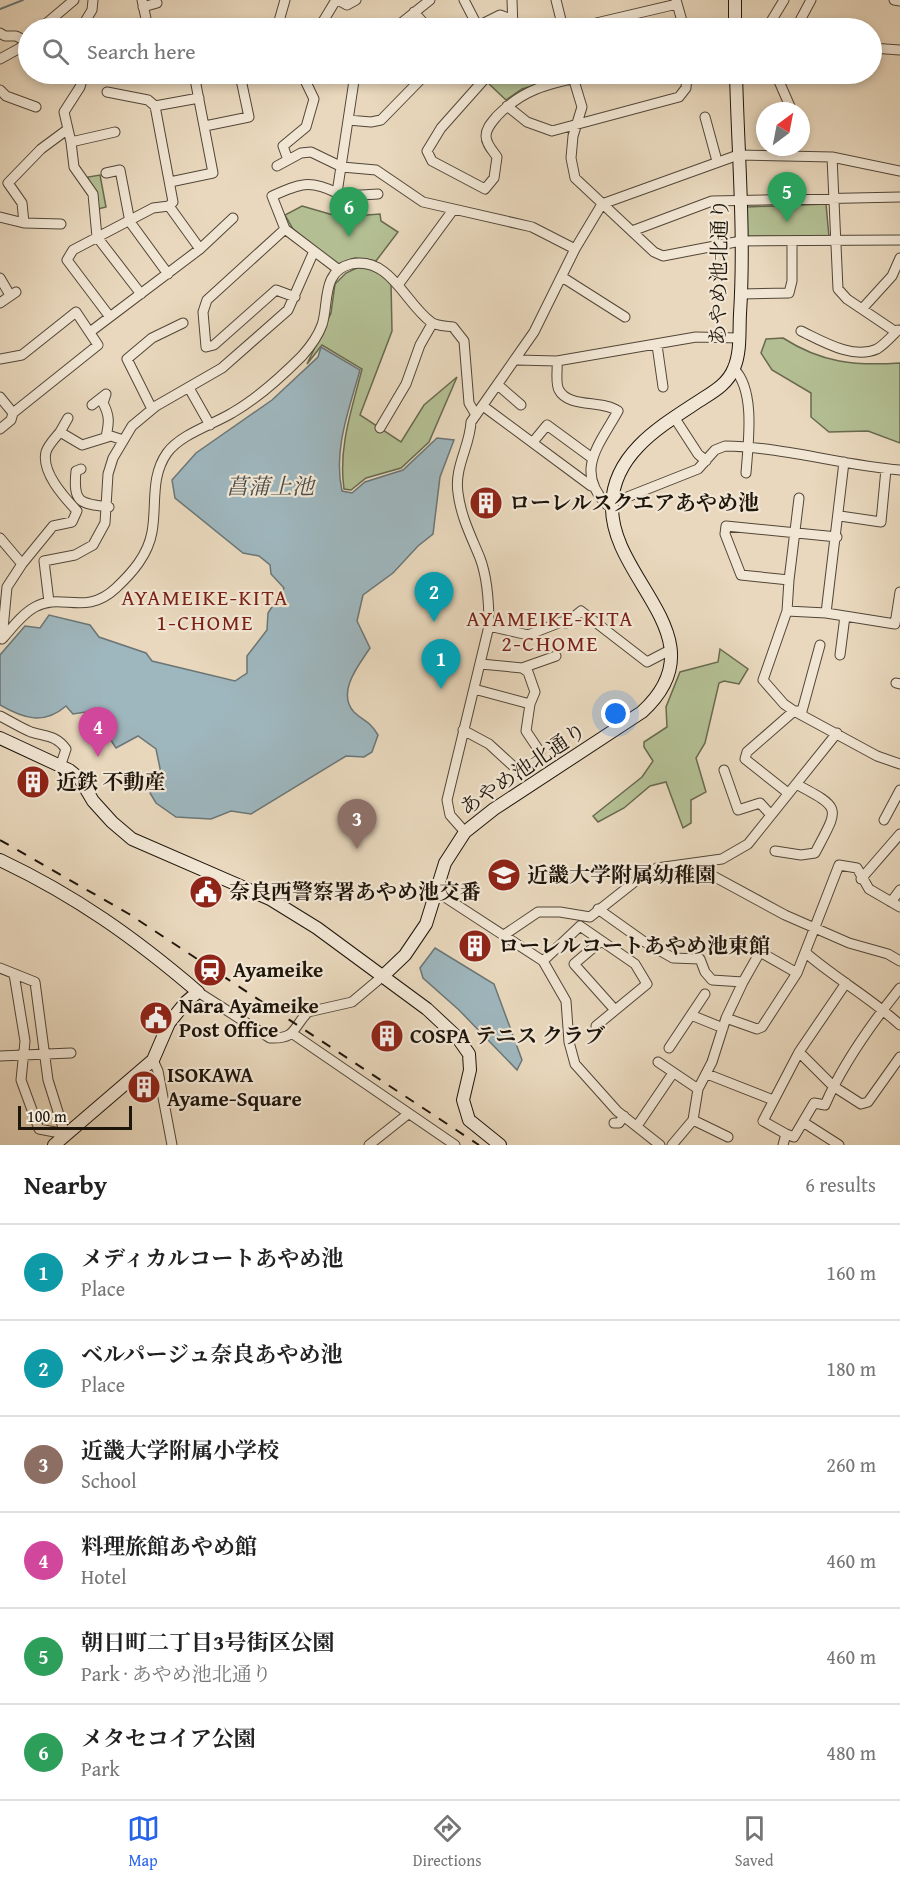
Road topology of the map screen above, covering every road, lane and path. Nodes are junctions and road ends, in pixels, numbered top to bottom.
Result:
1 (74, 0) edge
2 (93, 0) edge
3 (285, 0) edge
4 (337, 0) edge
5 (356, 0) edge
6 (430, 0) edge
7 (464, 0) edge
8 (512, 0) edge
9 (556, 0) edge
10 (735, 0) edge
11 (784, 0) edge
12 (811, 0) edge
13 (894, 0) edge
14 (900, 1) edge
15 (677, 2) edge
16 (157, 3) dead end
17 (142, 4) edge
18 (414, 12) junction
19 (53, 18) edge
20 (88, 18) edge
21 (280, 18) edge
22 (325, 18) edge
23 (407, 18) edge
24 (419, 18) edge
25 (472, 18) edge
26 (512, 18) edge
27 (560, 18) edge
28 (614, 18) edge
29 (681, 18) edge
30 (735, 18) edge
31 (773, 18) edge
32 (801, 18) edge
33 (0, 33) edge
34 (18, 37) edge
35 (18, 49) edge
36 (882, 49) edge
37 (900, 50) edge
38 (0, 59) edge
39 (81, 84) edge
40 (196, 84) edge
41 (242, 84) edge
42 (307, 84) edge
43 (353, 84) edge
44 (416, 84) edge
45 (480, 84) edge
46 (549, 84) edge
47 (575, 84) edge
48 (686, 84) edge
49 (736, 84) edge
50 (780, 84) edge
51 (0, 90) edge
52 (107, 92) dead end
53 (199, 98) junction
54 (788, 102) edge
55 (155, 106) junction
56 (507, 106) junction
57 (36, 107) dead end
58 (705, 117) dead end
59 (348, 120) junction
60 (578, 124) junction
61 (205, 126) junction
62 (68, 129) junction
63 (115, 132) dead end
64 (71, 142) junction
65 (756, 153) edge
66 (810, 153) edge
67 (738, 155) junction
68 (832, 157) junction
69 (288, 160) junction
70 (717, 160) junction
71 (277, 166) dead end
72 (342, 167) junction
73 (900, 171) edge
74 (106, 173) dead end
75 (170, 182) junction
76 (337, 193) junction
77 (378, 194) dead end
78 (900, 197) edge
79 (834, 199) junction
80 (740, 202) junction
81 (602, 204) junction
82 (169, 206) junction
83 (453, 210) junction
84 (0, 217) edge
85 (233, 218) dead end
86 (130, 222) junction
87 (24, 223) junction
88 (61, 224) dead end
89 (285, 229) junction
90 (632, 231) junction
91 (97, 237) junction
92 (900, 240) edge
93 (741, 241) junction
94 (837, 242) junction
95 (792, 243) junction
96 (200, 249) junction
97 (575, 249) junction
98 (314, 251) junction
99 (900, 258) edge
100 (339, 270) junction
101 (168, 274) junction
102 (562, 277) junction
103 (0, 278) edge
104 (398, 285) junction
105 (141, 294) junction
106 (741, 294) junction
107 (295, 297) junction
108 (0, 303) edge
109 (862, 309) junction
110 (110, 316) junction
111 (625, 317) dead end
112 (183, 323) dead end
113 (432, 324) junction
114 (898, 330) edge
115 (801, 331) dead end
116 (90, 332) junction
117 (739, 338) junction
118 (657, 345) junction
119 (0, 359) edge
120 (517, 360) junction
121 (558, 361) junction
122 (734, 369) junction
123 (498, 385) junction
124 (663, 387) dead end
125 (189, 388) junction
126 (0, 397) edge
127 (92, 405) dead end
128 (483, 405) junction
129 (520, 405) dead end
130 (152, 409) junction
131 (13, 413) junction
132 (476, 414) junction
133 (674, 417) junction
134 (68, 418) dead end
135 (210, 425) junction
136 (380, 428) dead end
137 (0, 429) edge
138 (60, 432) junction
139 (106, 437) junction
140 (123, 440) junction
141 (533, 442) junction
142 (748, 446) junction
143 (592, 458) junction
144 (706, 461) junction
145 (844, 462) junction
146 (81, 469) dead end
147 (886, 469) junction
148 (900, 470) edge
149 (746, 473) dead end
150 (591, 486) junction
151 (799, 498) dead end
152 (612, 504) junction
153 (108, 507) junction
154 (840, 516) junction
155 (794, 531) junction
156 (837, 537) junction
157 (0, 538) edge
158 (22, 564) junction
159 (789, 580) junction
160 (900, 592) edge
161 (49, 602) junction
162 (787, 611) junction
163 (826, 613) junction
164 (845, 616) junction
165 (898, 624) edge
166 (489, 626) junction
167 (1, 640) edge
168 (820, 645) dead end
169 (670, 650) junction
170 (840, 655) dead end
171 (556, 656) dead end
172 (481, 664) junction
173 (522, 668) junction
174 (474, 689) junction
175 (530, 704) junction
176 (794, 711) junction
177 (0, 716) edge
178 (463, 730) junction
179 (837, 733) junction
180 (0, 738) edge
181 (540, 752) dead end
182 (60, 764) junction
183 (900, 764) edge
184 (513, 766) dead end
185 (724, 770) dead end
186 (796, 784) junction
187 (900, 790) edge
188 (788, 793) junction
189 (771, 814) junction
190 (884, 820) dead end
191 (465, 832) junction
192 (900, 836) edge
193 (776, 851) dead end
194 (0, 860) edge
195 (691, 864) junction
196 (861, 879) junction
197 (900, 890) edge
198 (437, 892) junction
199 (896, 904) edge
200 (598, 909) junction
201 (815, 927) junction
202 (504, 934) junction
203 (601, 941) junction
204 (806, 953) junction
205 (543, 961) junction
206 (900, 961) edge
207 (0, 968) edge
208 (797, 973) junction
209 (14, 974) junction
210 (383, 976) junction
211 (743, 982) junction
212 (846, 983) junction
213 (900, 988) edge
214 (198, 992) junction
215 (705, 994) dead end
216 (883, 1009) junction
217 (615, 1010) junction
218 (691, 1016) junction
219 (726, 1018) junction
220 (900, 1025) edge
221 (596, 1026) dead end
222 (723, 1028) junction
223 (293, 1034) junction
224 (669, 1048) dead end
225 (799, 1052) junction
226 (71, 1053) dead end
227 (0, 1056) edge
228 (46, 1056) junction
229 (900, 1056) edge
230 (24, 1057) junction
231 (153, 1060) junction
232 (658, 1062) dead end
233 (673, 1073) junction
234 (707, 1074) junction
235 (833, 1086) junction
236 (698, 1089) junction
237 (773, 1100) junction
238 (408, 1114) junction
239 (624, 1116) junction
240 (693, 1120) junction
241 (803, 1122) junction
242 (614, 1123) dead end
243 (637, 1126) junction
244 (65, 1134) junction
245 (786, 1134) junction
246 (728, 1137) dead end
247 (54, 1145) edge
248 (172, 1145) edge
249 (369, 1145) edge
250 (454, 1145) edge
251 (500, 1145) edge
252 (660, 1145) edge
253 (672, 1145) edge
254 (783, 1145) edge
255 (839, 1145) edge

1 - 19 street
2 - 20 street
3 - 21 street
4 - 5 street
4 - 22 street
6 - 18 street
7 - 25 street
8 - 26 street
9 - 27 street
10 - 30 street
11 - 31 street
12 - 32 street
13 - 14 street
15 - 28 street
15 - 29 street
16 - 17 street
18 - 23 street
18 - 24 street
33 - 34 street
35 - 38 street
36 - 37 street
39 - 62 street
40 - 53 street
41 - 61 street
42 - 69 street
43 - 59 street
44 - 59 street
45 - 56 street
46 - 56 street
47 - 60 street
48 - 60 street
49 - 67 street, あやめ池北通り
50 - 54 street
51 - 57 street
52 - 55 street
53 - 55 street
53 - 61 street
55 - 75 street
56 - 60 street
58 - 70 street
59 - 72 street
60 - 81 street
61 - 75 street
62 - 64 street
62 - 87 street
63 - 64 street
64 - 91 street
65 - 67 street
66 - 68 street
67 - 70 street
67 - 80 street, あやめ池北通り
68 - 73 street
68 - 79 street
69 - 71 street
69 - 72 street
70 - 81 street
72 - 76 street
72 - 83 street
74 - 86 street
75 - 82 street
76 - 77 street
76 - 89 street
78 - 79 street
79 - 80 street
79 - 94 street
80 - 90 street
80 - 93 street, あやめ池北通り
81 - 90 street
81 - 97 street
82 - 86 street
82 - 96 street
83 - 97 street
83 - 104 street
84 - 87 street
85 - 96 street
86 - 91 street
86 - 101 street
87 - 88 street
89 - 98 street
89 - 107 street
90 - 93 street
91 - 105 street
91 - 110 street
92 - 94 street
93 - 95 street
93 - 106 street, あやめ池北通り
94 - 95 street
94 - 109 street
95 - 106 street
96 - 101 street
97 - 102 street
98 - 100 street
98 - 107 street
99 - 109 street
100 - 104 street
100 - 135 street
101 - 105 street
102 - 111 street
102 - 120 street
103 - 108 street
104 - 113 street
105 - 110 street
106 - 117 street, あやめ池北通り
107 - 125 street
109 - 114 street
110 - 116 street
112 - 130 street
113 - 132 street
113 - 136 street
114 - 115 street
116 - 119 street
116 - 131 street
117 - 118 street
117 - 122 street, あやめ池北通り
118 - 121 street
118 - 124 street
120 - 121 street
120 - 123 street
121 - 143 street
122 - 133 street, あやめ池北通り
122 - 142 street
123 - 128 street
123 - 129 street
125 - 130 street
125 - 135 street
126 - 131 street
127 - 139 street
128 - 132 street
128 - 141 street
130 - 140 street
131 - 137 street
132 - 166 street
133 - 144 street
133 - 152 street, あやめ池北通り
134 - 138 street
135 - 161 street
138 - 139 street
138 - 158 street
139 - 140 street
140 - 153 street
141 - 143 street
141 - 150 street
142 - 144 street
142 - 145 street
142 - 149 street
143 - 150 street
144 - 152 street
145 - 147 street
145 - 154 street
146 - 153 street
147 - 148 street
147 - 154 street
150 - 152 street
151 - 155 street
152 - 169 street, あやめ池北通り
153 - 161 street
154 - 156 street
155 - 156 street
155 - 159 street
155 - 159 street
156 - 163 street
157 - 158 street
158 - 167 street
159 - 162 street
160 - 165 street
161 - 167 street
162 - 163 street
162 - 176 street
163 - 164 street
164 - 165 street
164 - 170 street
166 - 169 street
166 - 172 street
168 - 176 street
169 - 191 street, あやめ池北通り
171 - 173 street
172 - 173 street
172 - 174 street
173 - 175 street
174 - 175 street
174 - 178 street
175 - 181 street
176 - 179 street
176 - 188 street
177 - 182 street
178 - 184 street
178 - 191 street
179 - 183 street
179 - 186 street
180 - 182 street
182 - 210 street
185 - 189 street
186 - 188 street
186 - 193 street
187 - 190 street
188 - 189 street
189 - 195 street
191 - 198 street, あやめ池北通り
192 - 196 street
194 - 214 street
195 - 200 street
195 - 201 street
196 - 199 street
196 - 201 street
197 - 199 street
198 - 202 street
198 - 210 street, あやめ池北通り
200 - 202 street
200 - 211 street
201 - 204 street
201 - 206 street
202 - 205 street
203 - 205 street
203 - 217 street
203 - 217 street
204 - 208 street
204 - 212 street
205 - 239 street
207 - 209 street
208 - 211 street
208 - 219 street
209 - 228 street
209 - 230 street
210 - 223 street, あやめ池北通り
210 - 251 street
211 - 219 street
212 - 216 street
212 - 225 street
213 - 216 street
214 - 223 street
214 - 231 street
215 - 218 street
216 - 220 street
216 - 235 street
217 - 221 street
218 - 222 street
218 - 224 street
219 - 222 street
222 - 234 street
223 - 238 street
225 - 235 street
225 - 237 street
226 - 228 street
227 - 230 street
228 - 230 street
228 - 244 street
229 - 235 street
230 - 244 street
231 - 244 street
231 - 248 street
232 - 233 street
233 - 236 street
233 - 243 street
234 - 236 street
234 - 237 street
235 - 241 street
236 - 240 street
237 - 245 street
238 - 249 street
238 - 250 street
239 - 242 street
239 - 243 street
240 - 246 street
240 - 253 street
241 - 245 street
241 - 255 street
243 - 252 street
244 - 247 street
245 - 254 street

